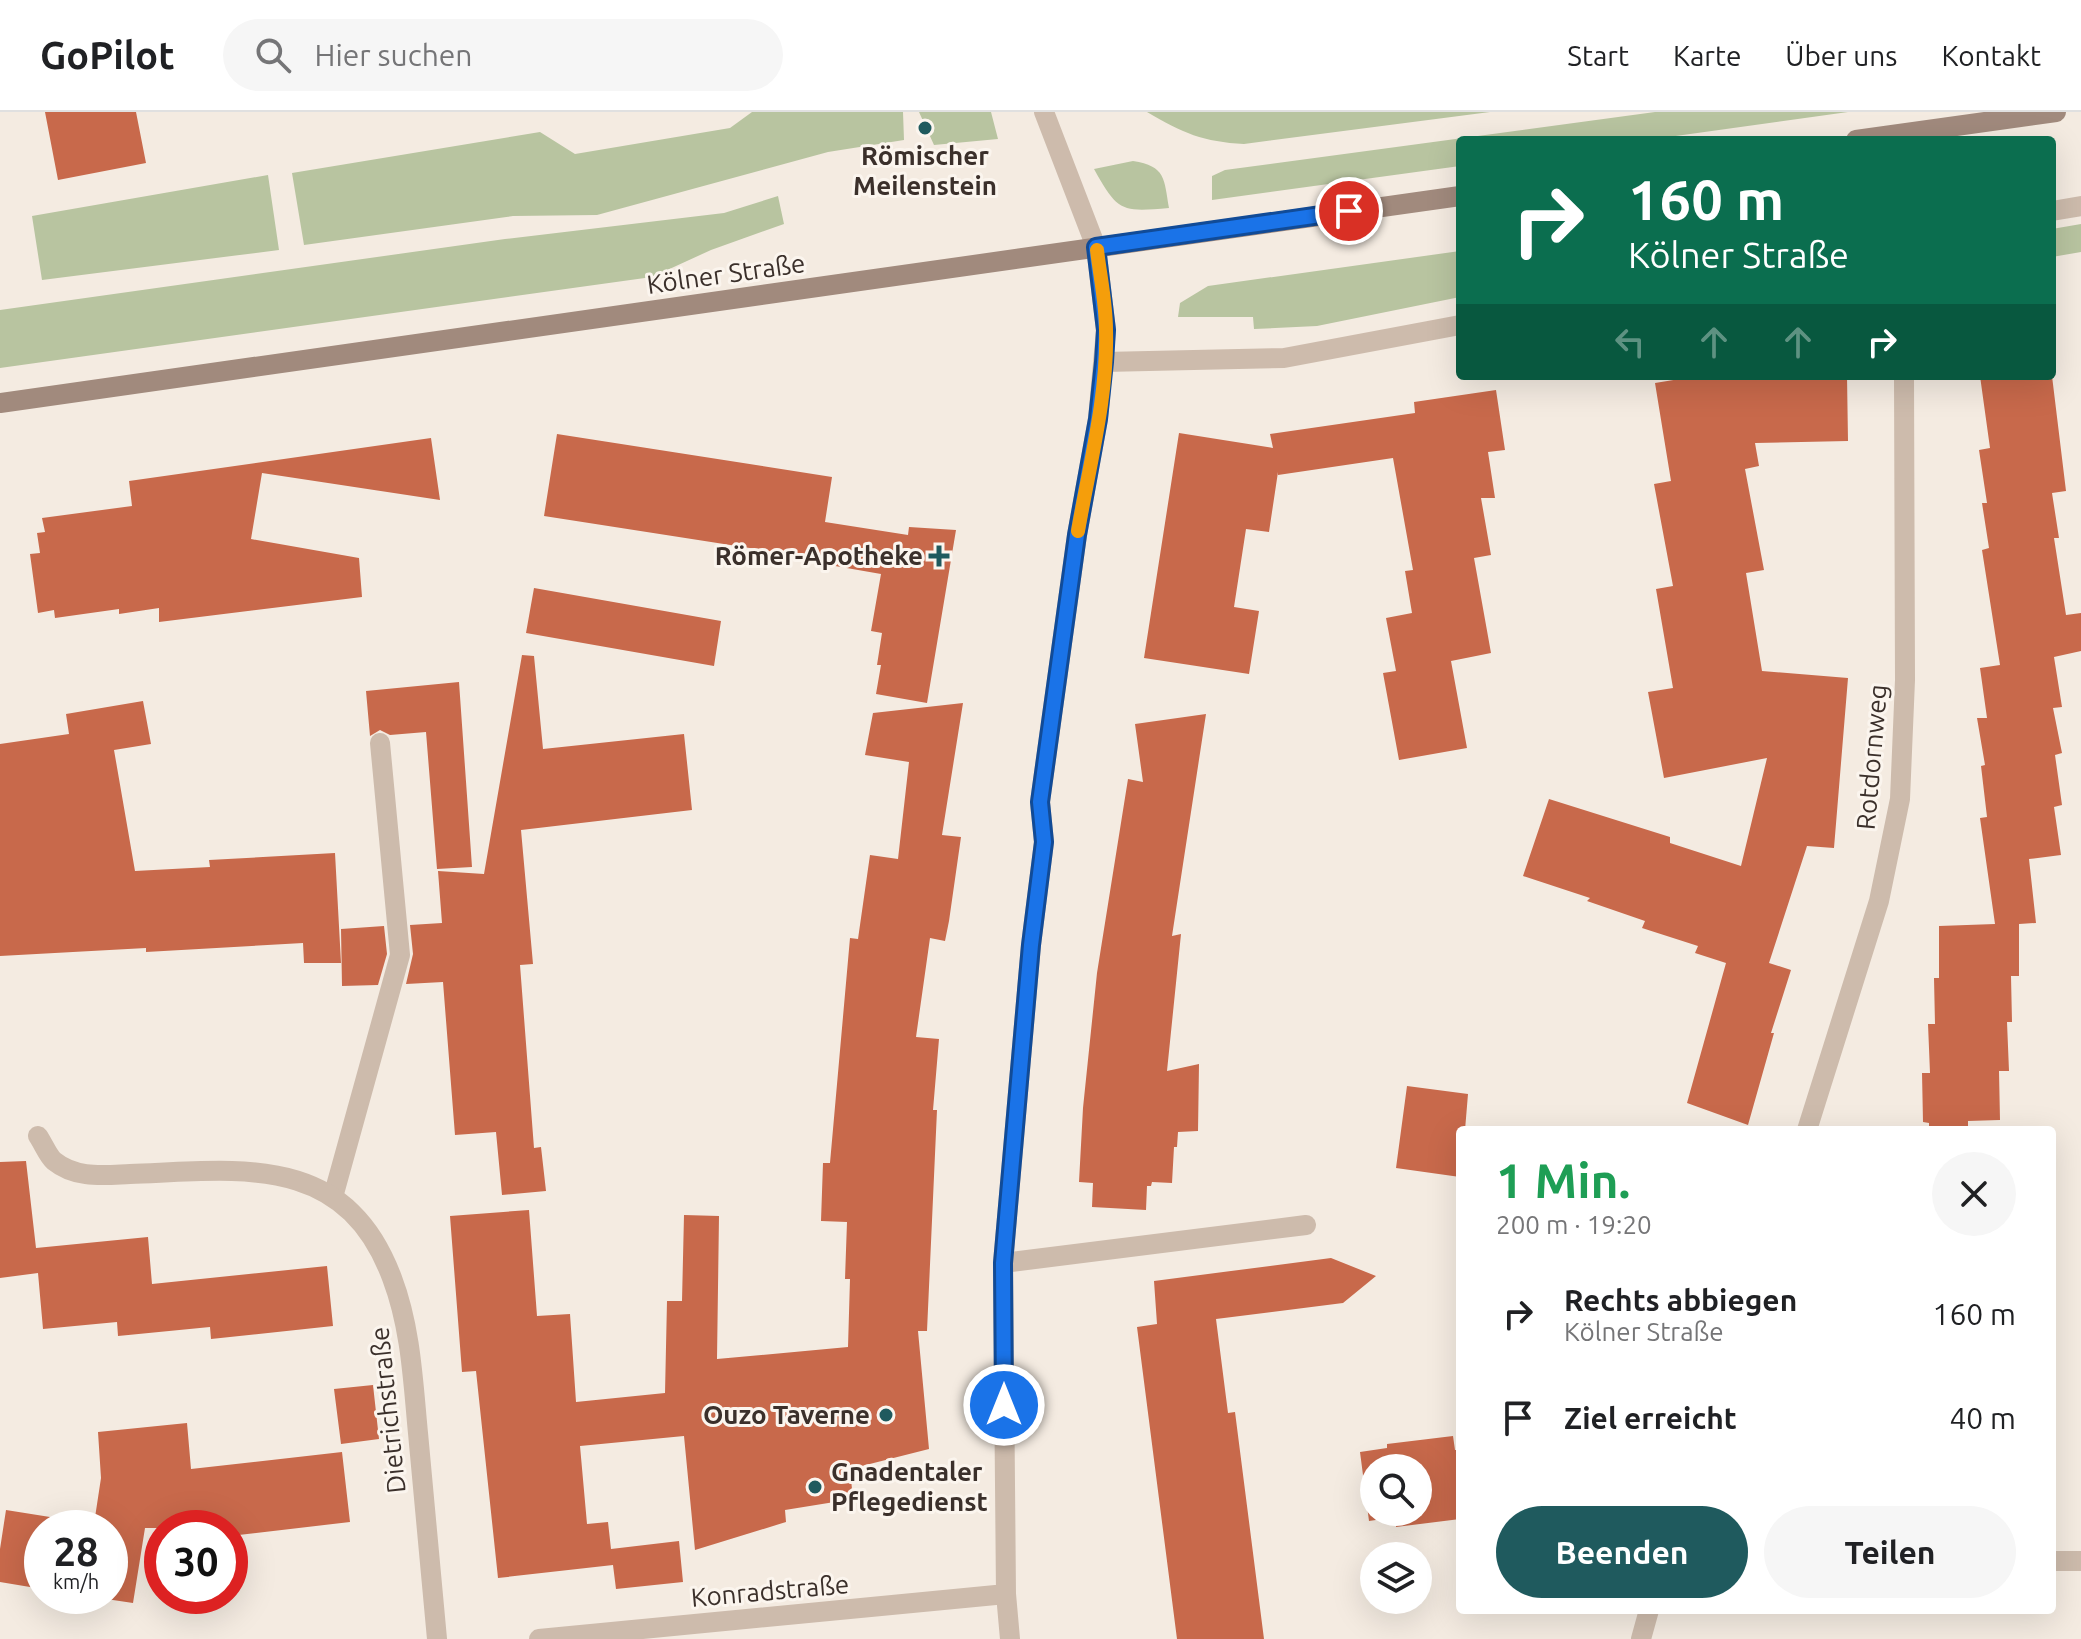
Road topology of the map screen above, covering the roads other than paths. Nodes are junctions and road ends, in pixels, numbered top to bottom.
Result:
1 (1044, 112) edge
2 (2056, 112) edge
3 (1885, 136) edge
4 (1456, 197) edge
5 (2081, 206) edge
6 (2056, 210) edge
7 (1096, 247) junction
8 (1456, 326) edge
9 (1104, 362) junction
10 (1904, 380) edge
11 (0, 403) edge
12 (380, 743) dead end
13 (1808, 1126) edge
14 (38, 1136) dead end
15 (333, 1197) junction
16 (1306, 1225) dead end
17 (1003, 1263) junction
18 (2056, 1561) edge
19 (2081, 1561) edge
20 (1006, 1594) junction
21 (1648, 1614) edge
22 (437, 1639) edge
23 (539, 1639) edge
24 (1010, 1639) edge
25 (1641, 1639) edge

1 - 7 street
2 - 3 main road
4 - 7 main road, Kölner Straße
5 - 6 street
7 - 9 street
7 - 11 main road, Kölner Straße
8 - 9 street
9 - 17 street
10 - 13 street, Rotdornweg
12 - 15 street
14 - 15 street, Dietrichstraße
15 - 22 street, Dietrichstraße
16 - 17 street
17 - 20 street
18 - 19 street
20 - 23 street, Konradstraße
20 - 24 street
21 - 25 street

